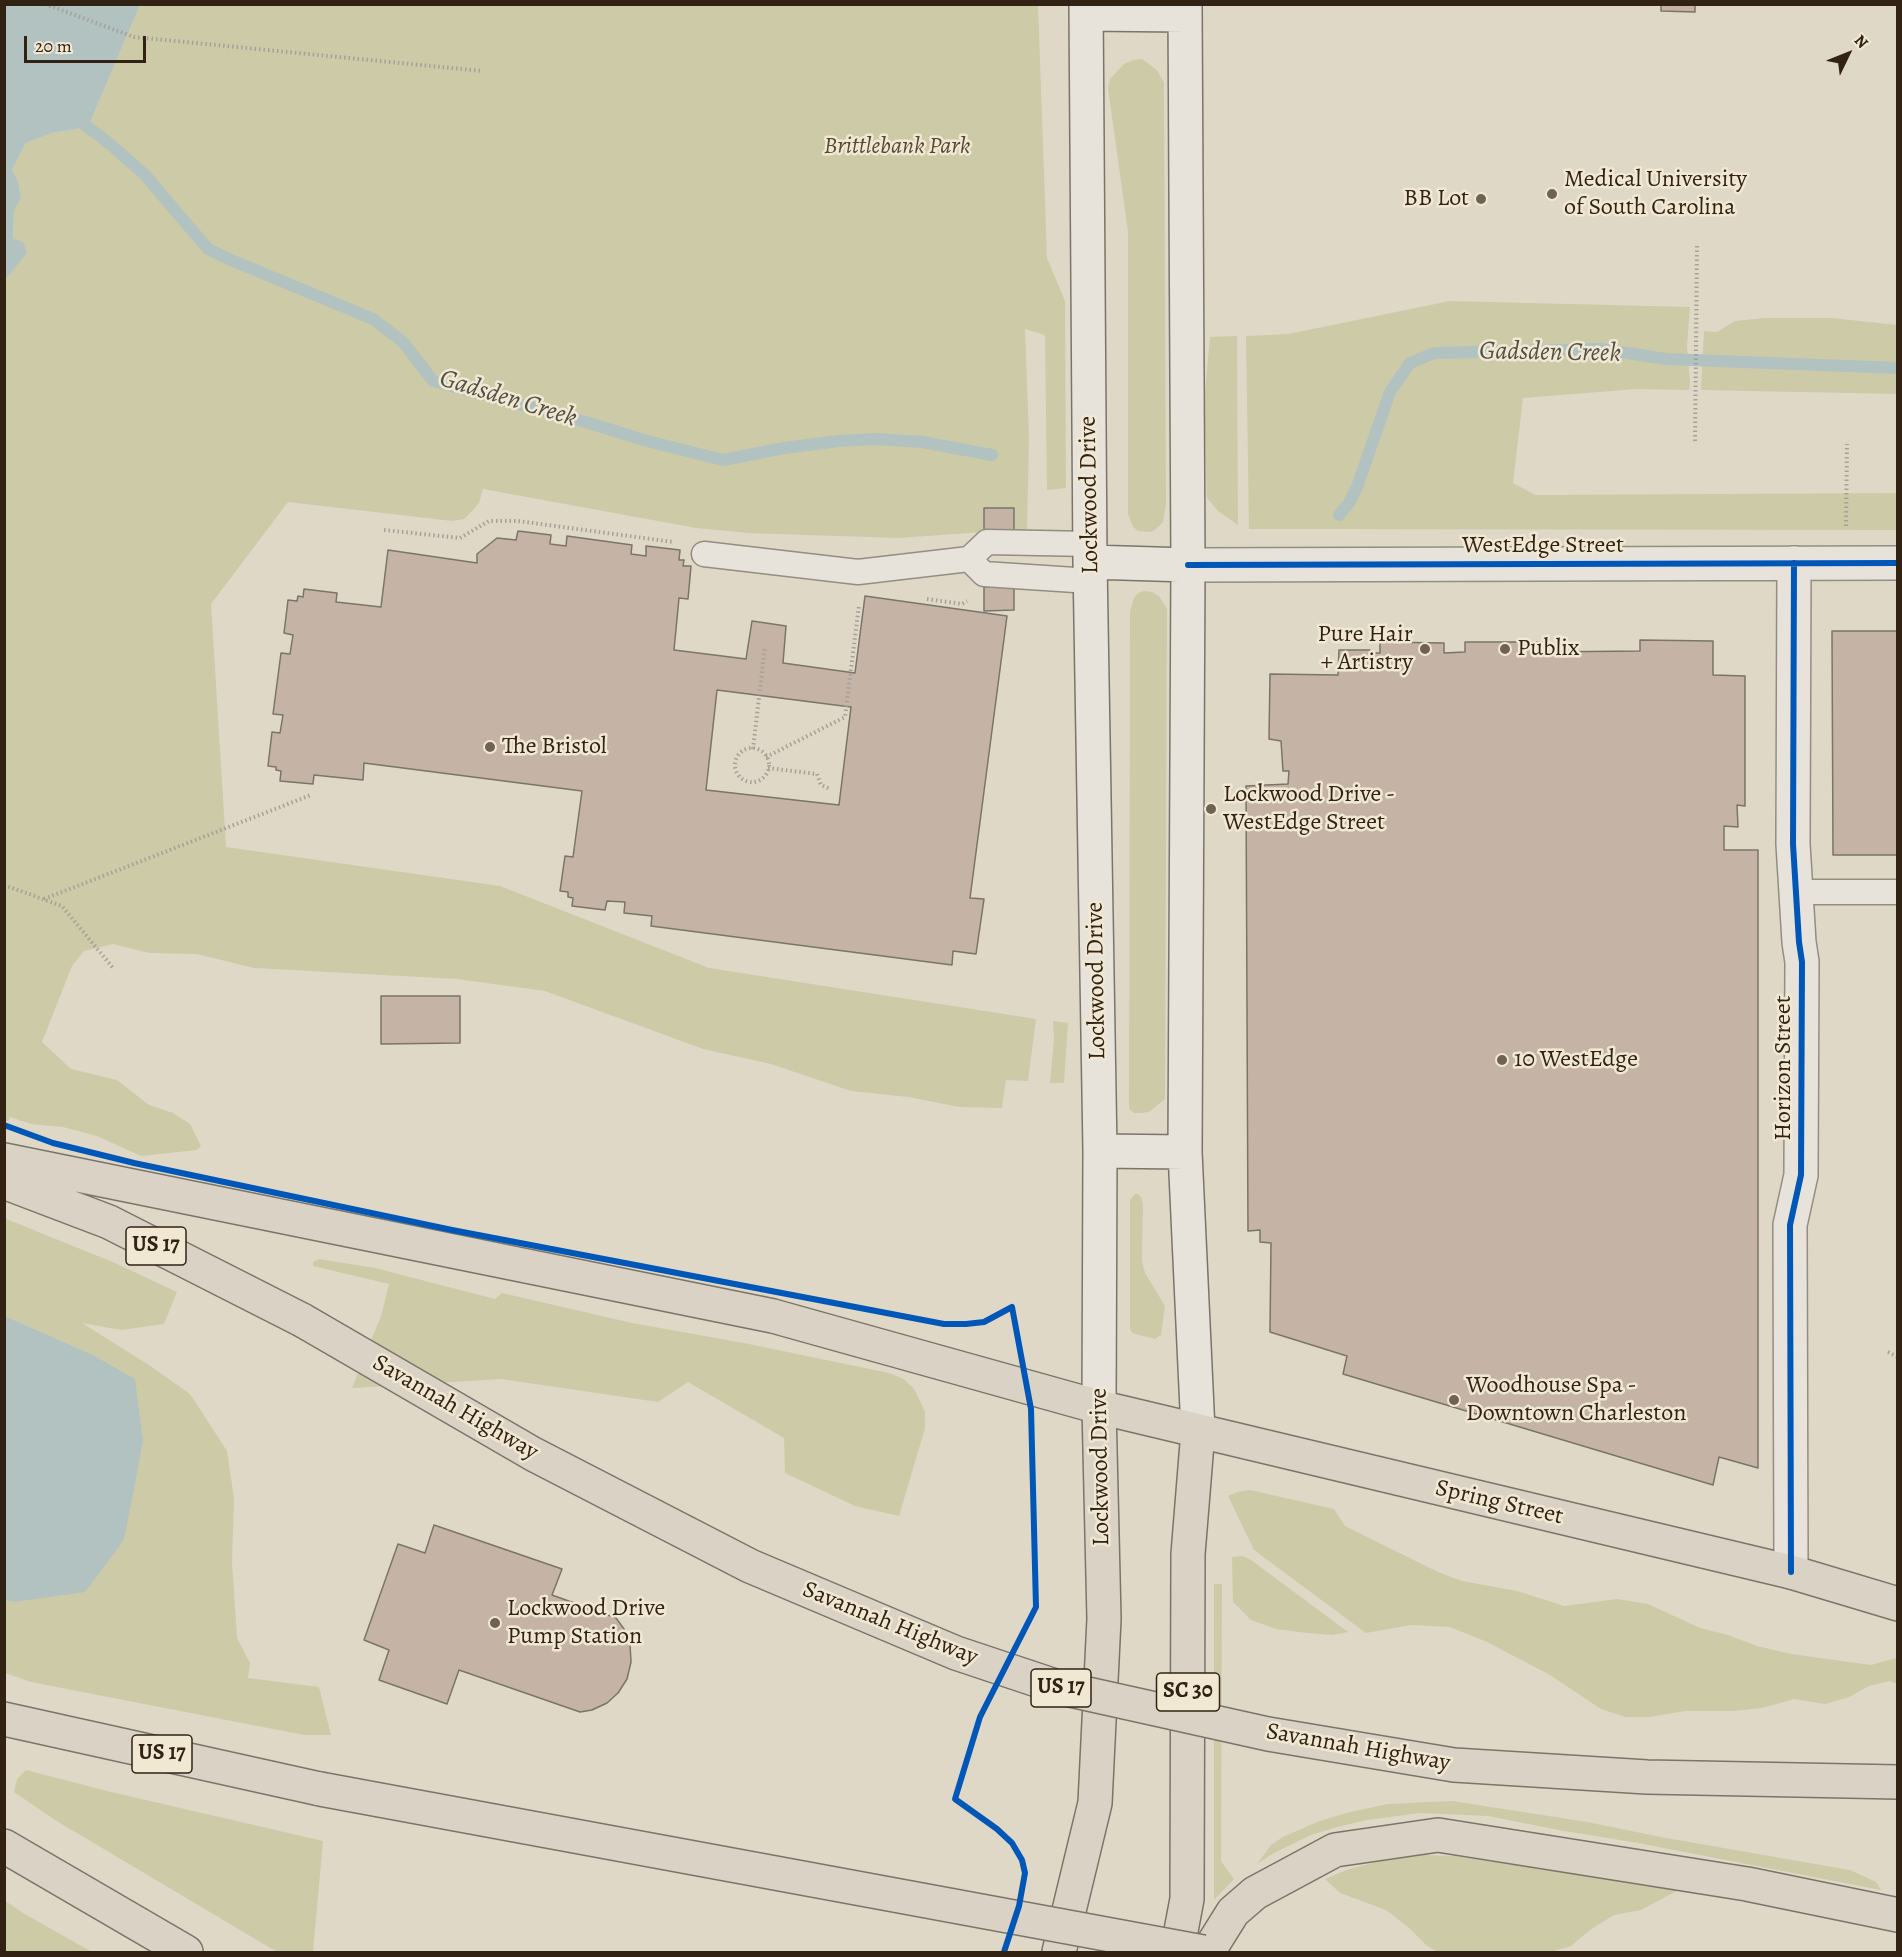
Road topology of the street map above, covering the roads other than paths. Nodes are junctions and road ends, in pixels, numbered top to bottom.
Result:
1 (1086, 9) edge
2 (1185, 10) edge
3 (704, 554) road end
4 (969, 559) junction
5 (1090, 563) junction
6 (1794, 563) junction
7 (1898, 563) edge
8 (1188, 565) junction
9 (1796, 892) junction
10 (1898, 892) edge
11 (1100, 1151) junction
12 (1185, 1152) junction
13 (4, 1160) edge
14 (4, 1182) edge
15 (1099, 1407) junction
16 (1198, 1431) junction
17 (1791, 1572) junction
18 (1898, 1604) edge
19 (4, 1719) edge
20 (1898, 1782) edge
21 (4, 1846) edge
22 (1898, 1915) edge
23 (186, 1953) edge
24 (1059, 1953) edge
25 (1177, 1953) edge
26 (1203, 1953) edge
27 (1208, 1953) edge

1 - 2 main road
1 - 5 main road, Lockwood Drive
2 - 8 main road
3 - 4 lane
4 - 5 lane
4 - 5 lane
5 - 8 main road, WestEdge Street
5 - 11 main road, Lockwood Drive
6 - 7 main road, WestEdge Street
6 - 8 main road, WestEdge Street
6 - 9 main road, Horizon Street
8 - 12 main road
9 - 10 lane
9 - 17 main road, Horizon Street
11 - 12 main road
11 - 15 main road, Lockwood Drive
12 - 16 main road
13 - 15 main road, Spring Street
14 - 20 main road, Savannah Highway / US 17, bridge
15 - 16 main road, Spring Street
15 - 24 main road, Lockwood Drive
16 - 17 main road, Spring Street
16 - 25 main road, SC 30
17 - 18 main road, Spring Street
19 - 26 main road, US 17, bridge
21 - 23 main road
22 - 27 main road

